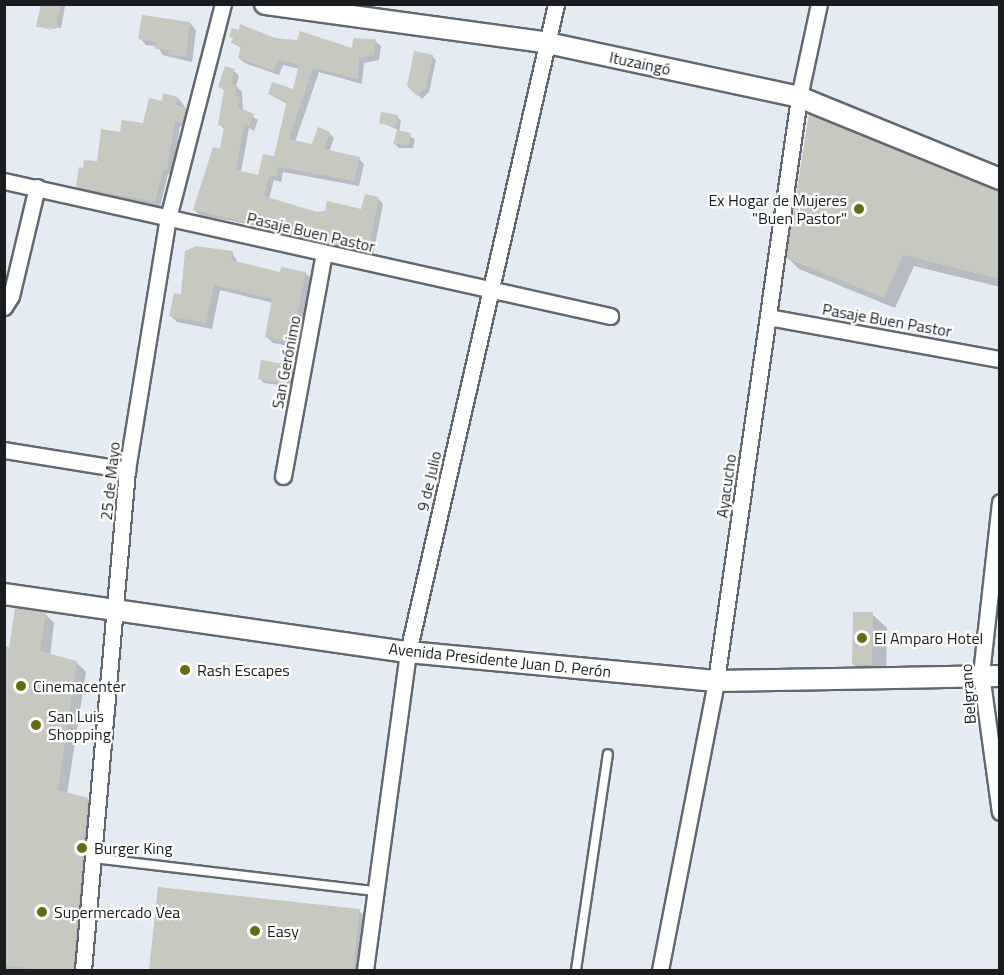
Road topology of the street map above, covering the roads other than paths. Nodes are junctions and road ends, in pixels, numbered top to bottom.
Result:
1 (223, 4) edge
2 (265, 4) edge
3 (556, 4) edge
4 (819, 4) edge
5 (548, 44) junction
6 (799, 97) junction
7 (999, 179) edge
8 (4, 181) edge
9 (38, 188) junction
10 (168, 218) junction
11 (324, 253) junction
12 (490, 290) junction
13 (4, 307) edge
14 (610, 316) dead end
15 (768, 317) junction
16 (999, 359) edge
17 (4, 450) edge
18 (128, 470) junction
19 (283, 476) dead end
20 (999, 502) edge
21 (4, 594) edge
22 (115, 612) junction
23 (408, 652) junction
24 (990, 675) edge
25 (716, 681) junction
26 (608, 754) dead end
27 (999, 812) edge
28 (93, 858) junction
29 (375, 891) junction
30 (83, 970) edge
31 (365, 970) edge
32 (576, 970) edge
33 (660, 970) edge

1 - 10 street, 25 de Mayo
2 - 5 street, Ituzaingó
3 - 5 street, 9 de Julio
4 - 6 street, Ayacucho
5 - 6 street, Ituzaingó
5 - 12 street, 9 de Julio
6 - 7 street, Ituzaingó
6 - 15 street, Ayacucho
8 - 9 street, Pasaje Buen Pastor
9 - 10 street, Pasaje Buen Pastor
9 - 13 street
10 - 11 street, Pasaje Buen Pastor
10 - 18 street, 25 de Mayo
11 - 12 street, Pasaje Buen Pastor
11 - 19 street, San Gerónimo
12 - 14 street, Pasaje Buen Pastor
12 - 23 street, 9 de Julio
15 - 16 street, Pasaje Buen Pastor
15 - 25 street, Ayacucho
17 - 18 street
18 - 22 street, 25 de Mayo
20 - 24 street, Belgrano
21 - 22 street, Avenida Presidente Juan D. Perón
22 - 23 street, Avenida Presidente Juan D. Perón
22 - 28 street, 25 de Mayo
23 - 25 street, Avenida Presidente Juan D. Perón
23 - 29 street, 9 de Julio
24 - 25 street, Avenida Presidente Juan D. Perón
24 - 27 street, Belgrano
25 - 33 street, Ayacucho
26 - 32 lane
28 - 29 lane
28 - 30 street, 25 de Mayo
29 - 31 street, 9 de Julio

